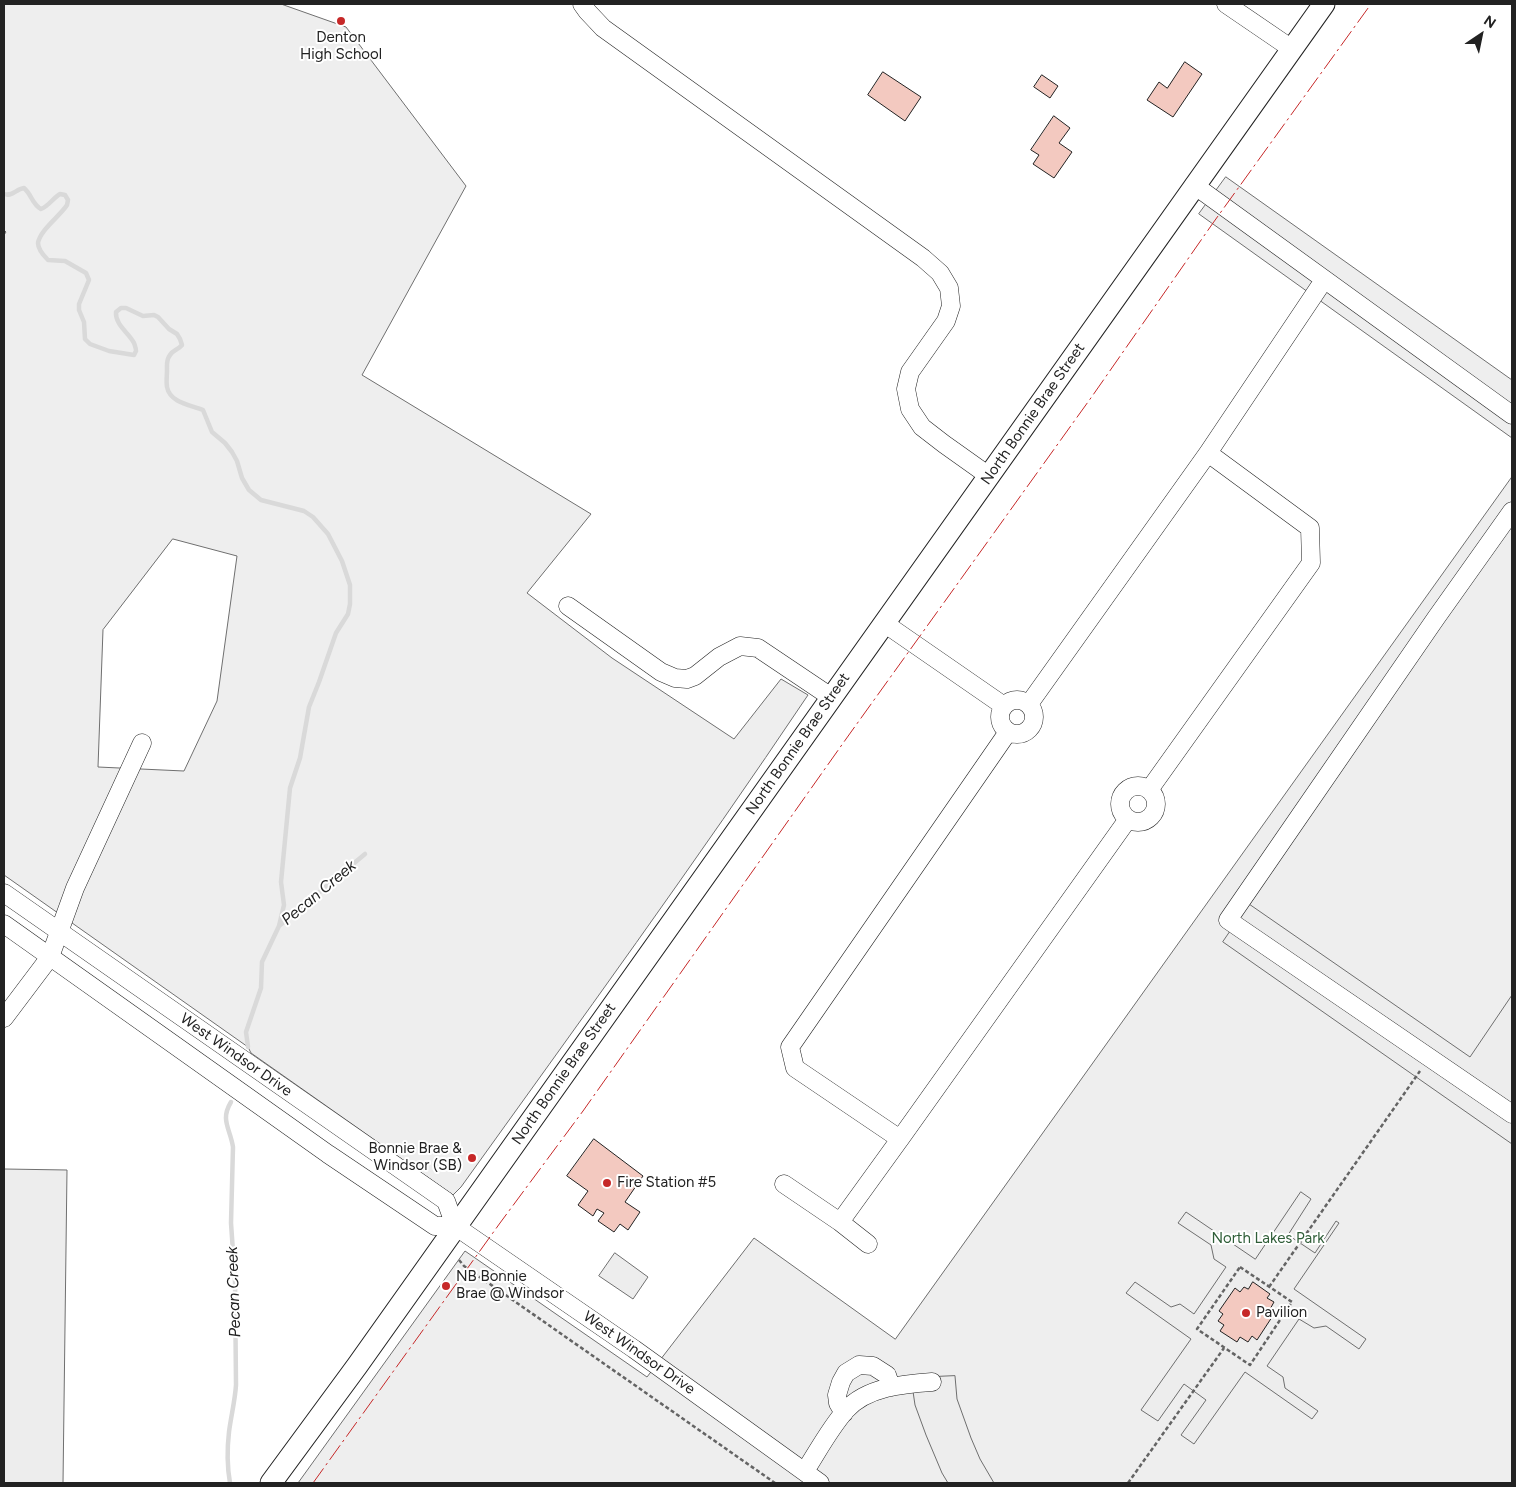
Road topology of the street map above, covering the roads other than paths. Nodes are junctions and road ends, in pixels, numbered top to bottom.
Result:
1 (582, 4) edge
2 (1226, 4) edge
3 (1324, 4) edge
4 (1292, 49) junction
5 (1194, 185) junction
6 (1324, 280) junction
7 (1512, 415) edge
8 (1208, 454) junction
9 (988, 476) junction
10 (1512, 511) edge
11 (568, 606) dead end
12 (884, 623) junction
13 (831, 697) junction
14 (1029, 704) junction
15 (1004, 706) junction
16 (1008, 732) junction
17 (142, 743) dead end
18 (1149, 790) junction
19 (1128, 819) junction
20 (4, 893) edge
21 (4, 924) edge
22 (59, 931) junction
23 (50, 957) junction
24 (4, 1018) edge
25 (1512, 1114) edge
26 (900, 1139) junction
27 (784, 1184) dead end
28 (840, 1222) junction
29 (456, 1226) junction
30 (868, 1244) dead end
31 (932, 1382) dead end
32 (891, 1387) junction
33 (844, 1413) junction
34 (805, 1471) junction
35 (272, 1483) edge
36 (820, 1483) edge
37 (829, 1483) edge

1 - 9 street
2 - 4 street
3 - 4 main road, North Bonnie Brae Street
4 - 5 main road, North Bonnie Brae Street
5 - 6 street
5 - 9 main road, North Bonnie Brae Street
6 - 7 street
6 - 8 street
8 - 14 street
8 - 18 street
9 - 12 main road, North Bonnie Brae Street
10 - 25 street
11 - 13 street
12 - 13 main road, North Bonnie Brae Street
12 - 15 street
13 - 29 main road, North Bonnie Brae Street
14 - 15 street
14 - 16 street
15 - 16 street
16 - 26 street
17 - 22 street
18 - 19 street
18 - 19 street
19 - 26 street
20 - 22 street, West Windsor Drive
21 - 23 street, West Windsor Drive
22 - 23 street
22 - 29 street, West Windsor Drive
23 - 24 street
23 - 29 street, West Windsor Drive
26 - 28 street
27 - 28 street
28 - 30 street
29 - 34 street, West Windsor Drive
29 - 35 main road, North Bonnie Brae Street
31 - 32 street
32 - 33 street
32 - 33 street
33 - 34 street
34 - 36 street, West Windsor Drive
34 - 37 street

